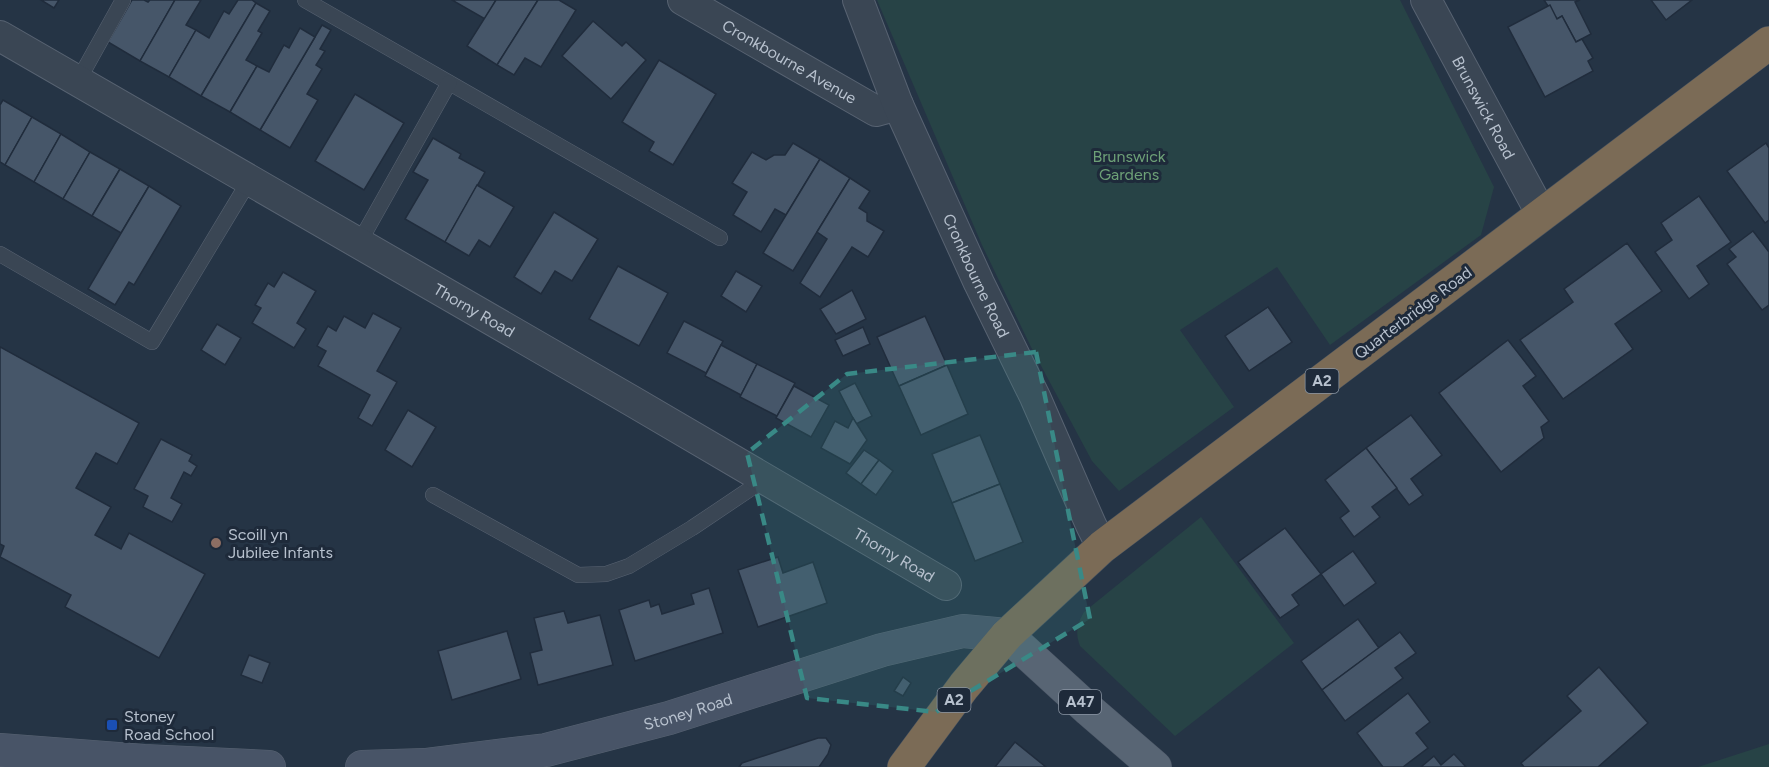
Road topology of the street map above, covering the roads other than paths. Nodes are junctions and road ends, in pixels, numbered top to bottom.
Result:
1 (123, 0) edge
2 (305, 0) edge
3 (683, 0) edge
4 (858, 0) edge
5 (1426, 0) edge
6 (0, 36) edge
7 (1769, 43) edge
8 (78, 81) junction
9 (449, 83) junction
10 (898, 105) junction
11 (249, 180) junction
12 (1542, 215) junction
13 (720, 238) dead end
14 (359, 243) junction
15 (0, 254) edge
16 (765, 479) junction
17 (433, 495) dead end
18 (1102, 547) junction
19 (946, 585) dead end
20 (1007, 635) junction
21 (0, 750) edge
22 (268, 767) edge
23 (362, 767) edge
24 (904, 767) edge
25 (1155, 767) edge

1 - 8 lane
2 - 9 lane
3 - 10 street, Cronkbourne Avenue
4 - 10 street, Cronkbourne Road
5 - 12 street, Brunswick Road
6 - 8 street, Thorny Road
7 - 12 highway, Quarterbridge Road / A2
8 - 11 street, Thorny Road
9 - 13 lane
9 - 14 lane
10 - 18 street, Cronkbourne Road
11 - 14 street, Thorny Road
11 - 15 lane
12 - 18 highway, Quarterbridge Road / A2
14 - 16 street, Thorny Road
16 - 17 lane
16 - 19 street, Thorny Road
18 - 20 highway, Quarterbridge Road / A2
20 - 23 street, Stoney Road
20 - 24 highway, A2
20 - 25 main road, A47
21 - 22 street

